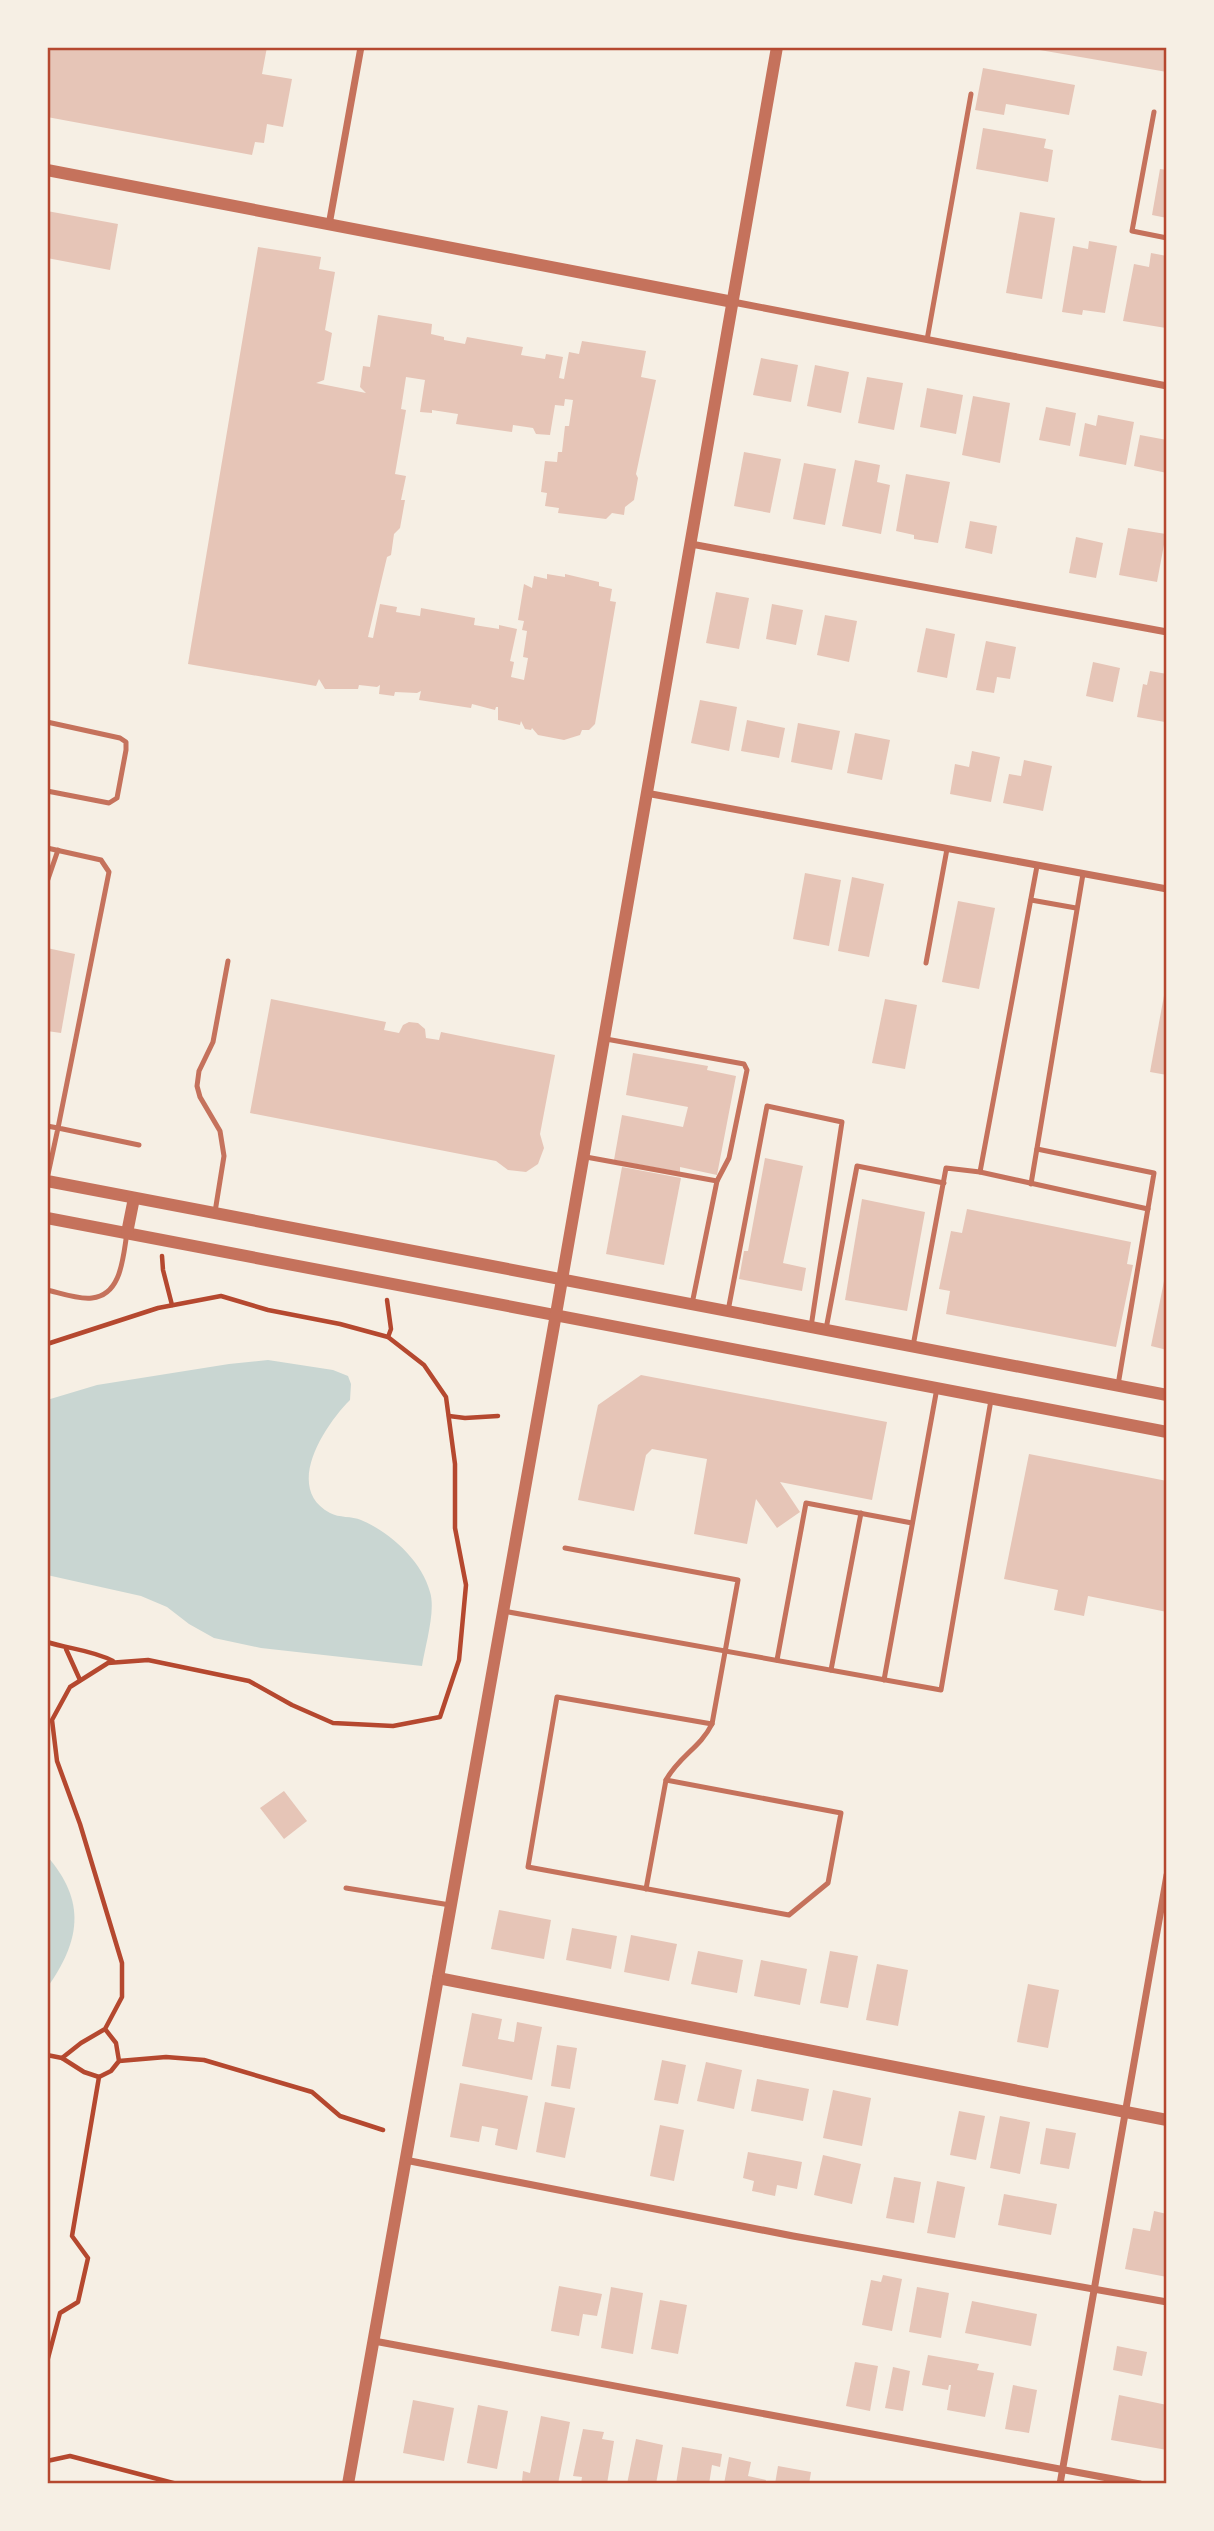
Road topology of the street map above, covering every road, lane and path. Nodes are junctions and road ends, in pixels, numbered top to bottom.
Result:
1 (361, 47) edge
2 (777, 47) edge
3 (971, 94) dead end
4 (1154, 112) dead end
5 (47, 170) edge
6 (329, 225) junction
7 (1167, 238) edge
8 (733, 302) junction
9 (927, 340) junction
10 (1167, 386) edge
11 (691, 544) junction
12 (1167, 632) edge
13 (47, 722) edge
14 (47, 791) edge
15 (646, 793) junction
16 (47, 848) edge
17 (947, 849) junction
18 (58, 850) junction
19 (1037, 866) junction
20 (1083, 874) junction
21 (47, 882) edge
22 (1167, 889) edge
23 (1031, 900) junction
24 (1076, 908) junction
25 (228, 961) dead end
26 (926, 963) dead end
27 (604, 1039) junction
28 (47, 1126) edge
29 (58, 1128) junction
30 (139, 1145) dead end
31 (1037, 1149) junction
32 (583, 1156) junction
33 (980, 1172) junction
34 (47, 1180) edge
35 (717, 1181) junction
36 (944, 1183) junction
37 (1031, 1184) junction
38 (134, 1198) junction
39 (1148, 1209) junction
40 (215, 1213) junction
41 (47, 1218) edge
42 (127, 1233) junction
43 (162, 1256) dead end
44 (562, 1279) junction
45 (47, 1290) edge
46 (387, 1298) dead end
47 (692, 1304) junction
48 (172, 1305) junction
49 (728, 1311) junction
50 (556, 1314) junction
51 (811, 1327) junction
52 (826, 1330) junction
53 (388, 1337) junction
54 (47, 1344) edge
55 (913, 1346) junction
56 (1118, 1385) junction
57 (937, 1388) junction
58 (1167, 1395) edge
59 (991, 1398) junction
60 (449, 1416) junction
61 (498, 1416) dead end
62 (1167, 1432) edge
63 (861, 1513) junction
64 (912, 1523) junction
65 (565, 1549) dead end
66 (503, 1611) junction
67 (47, 1642) edge
68 (66, 1648) junction
69 (725, 1651) junction
70 (777, 1660) junction
71 (115, 1662) junction
72 (831, 1670) junction
73 (80, 1680) junction
74 (884, 1680) junction
75 (712, 1724) junction
76 (666, 1780) junction
77 (1167, 1875) edge
78 (346, 1888) dead end
79 (646, 1889) junction
80 (451, 1905) junction
81 (438, 1978) junction
82 (105, 2029) junction
83 (47, 2056) edge
84 (62, 2058) junction
85 (119, 2062) junction
86 (99, 2077) junction
87 (1125, 2112) junction
88 (1167, 2120) edge
89 (383, 2130) dead end
90 (405, 2160) junction
91 (1095, 2290) junction
92 (1167, 2302) edge
93 (374, 2341) junction
94 (47, 2361) edge
95 (47, 2461) edge
96 (1062, 2469) junction
97 (177, 2484) edge
98 (348, 2484) edge
99 (1060, 2484) edge
100 (1140, 2484) edge

1 - 6 street
2 - 8 street
3 - 9 lane
4 - 7 lane
5 - 6 street
6 - 8 street
8 - 9 street
8 - 11 street
9 - 10 street
11 - 12 street
11 - 15 street
13 - 14 lane
15 - 17 street
15 - 27 street
16 - 18 lane
17 - 19 street
17 - 26 lane
18 - 21 lane
18 - 29 lane
19 - 20 street
19 - 23 lane
20 - 22 street
20 - 24 lane
23 - 24 lane
23 - 33 lane
24 - 31 lane
25 - 40 lane
27 - 32 street
27 - 35 lane
28 - 29 lane
29 - 30 lane
29 - 34 lane
31 - 37 lane
31 - 39 lane
32 - 35 lane
32 - 44 street
33 - 36 lane
33 - 37 lane
34 - 38 street
35 - 47 lane
36 - 52 lane
36 - 55 lane
37 - 39 lane
38 - 40 street
38 - 42 street
39 - 56 lane
40 - 44 street
41 - 42 street
42 - 45 lane
42 - 50 street
43 - 48 path
44 - 47 street
44 - 50 street
46 - 53 path
47 - 49 street
48 - 53 path
48 - 54 path
49 - 51 street
49 - 51 lane
50 - 57 street
50 - 66 street
51 - 52 street
52 - 55 street
53 - 60 path
55 - 56 street
56 - 58 street
57 - 59 street
57 - 64 lane
59 - 62 street
59 - 74 lane
60 - 61 path
60 - 71 path
63 - 64 lane
63 - 70 lane
63 - 72 lane
64 - 74 lane
65 - 69 lane
66 - 69 lane
66 - 80 street
67 - 68 path
68 - 71 path
68 - 73 path
69 - 70 lane
69 - 75 lane
70 - 72 lane
71 - 73 path
72 - 74 lane
73 - 82 path
75 - 76 lane
75 - 79 lane
76 - 79 lane
76 - 79 lane
77 - 87 street
78 - 80 lane
80 - 81 street
81 - 87 street
81 - 90 street
82 - 84 path
82 - 85 path
83 - 84 path
84 - 86 path
85 - 86 path
85 - 89 path
86 - 94 path
87 - 88 street
87 - 91 street
90 - 91 street
90 - 93 street
91 - 92 street
91 - 96 street
93 - 96 street
93 - 98 street
95 - 97 path
96 - 99 street
96 - 100 street

